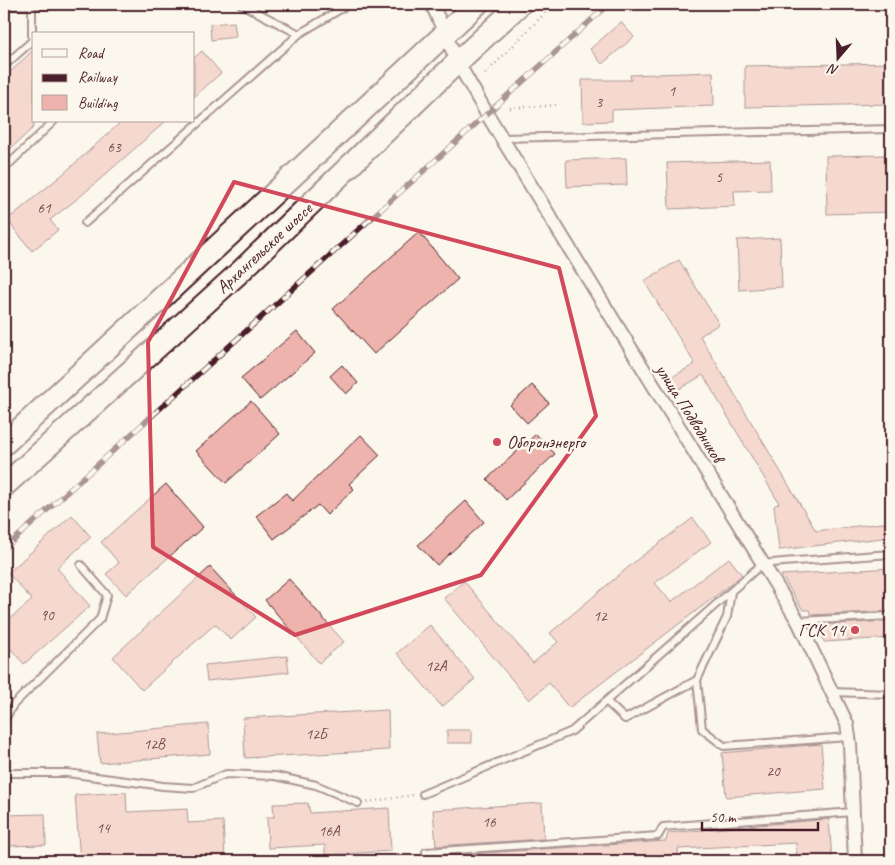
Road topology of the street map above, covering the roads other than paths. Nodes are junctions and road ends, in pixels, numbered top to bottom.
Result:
1 (66, 4) edge
2 (241, 4) edge
3 (348, 4) edge
4 (432, 4) edge
5 (477, 4) edge
6 (520, 4) edge
7 (32, 5) edge
8 (4, 6) edge
9 (33, 32) edge
10 (444, 33) junction
11 (299, 34) junction
12 (32, 43) edge
13 (458, 63) junction
14 (4, 66) edge
15 (53, 122) edge
16 (891, 128) edge
17 (501, 138) junction
18 (4, 164) edge
19 (85, 223) dead end
20 (4, 444) edge
21 (4, 486) edge
22 (891, 554) edge
23 (762, 564) junction
24 (81, 565) dead end
25 (731, 592) junction
26 (891, 616) edge
27 (798, 621) junction
28 (697, 680) junction
29 (832, 692) junction
30 (891, 694) edge
31 (606, 701) junction
32 (4, 721) edge
33 (849, 737) junction
34 (4, 773) edge
35 (423, 794) road end
36 (358, 803) road end
37 (853, 812) junction
38 (426, 852) dead end
39 (855, 861) edge

1 - 7 lane
2 - 11 lane
3 - 11 lane
4 - 10 street, улица Подводников
5 - 10 main road, Архангельское шоссе
6 - 13 main road, Архангельское шоссе
7 - 8 lane
7 - 9 lane
10 - 13 street, улица Подводников
10 - 20 main road, Архангельское шоссе
11 - 19 lane
12 - 14 lane
13 - 17 street, улица Подводников
13 - 21 main road, Архангельское шоссе
15 - 18 lane
16 - 17 lane
17 - 23 street, улица Подводников
22 - 23 lane
23 - 25 lane
23 - 27 street, улица Подводников
24 - 32 lane
25 - 28 lane
25 - 31 lane
26 - 27 lane
27 - 29 street, улица Подводников
28 - 31 lane
28 - 33 lane
29 - 30 lane
29 - 33 street, улица Подводников
31 - 35 lane
33 - 37 street, улица Подводников
34 - 36 lane
37 - 38 lane
37 - 39 street, улица Подводников

